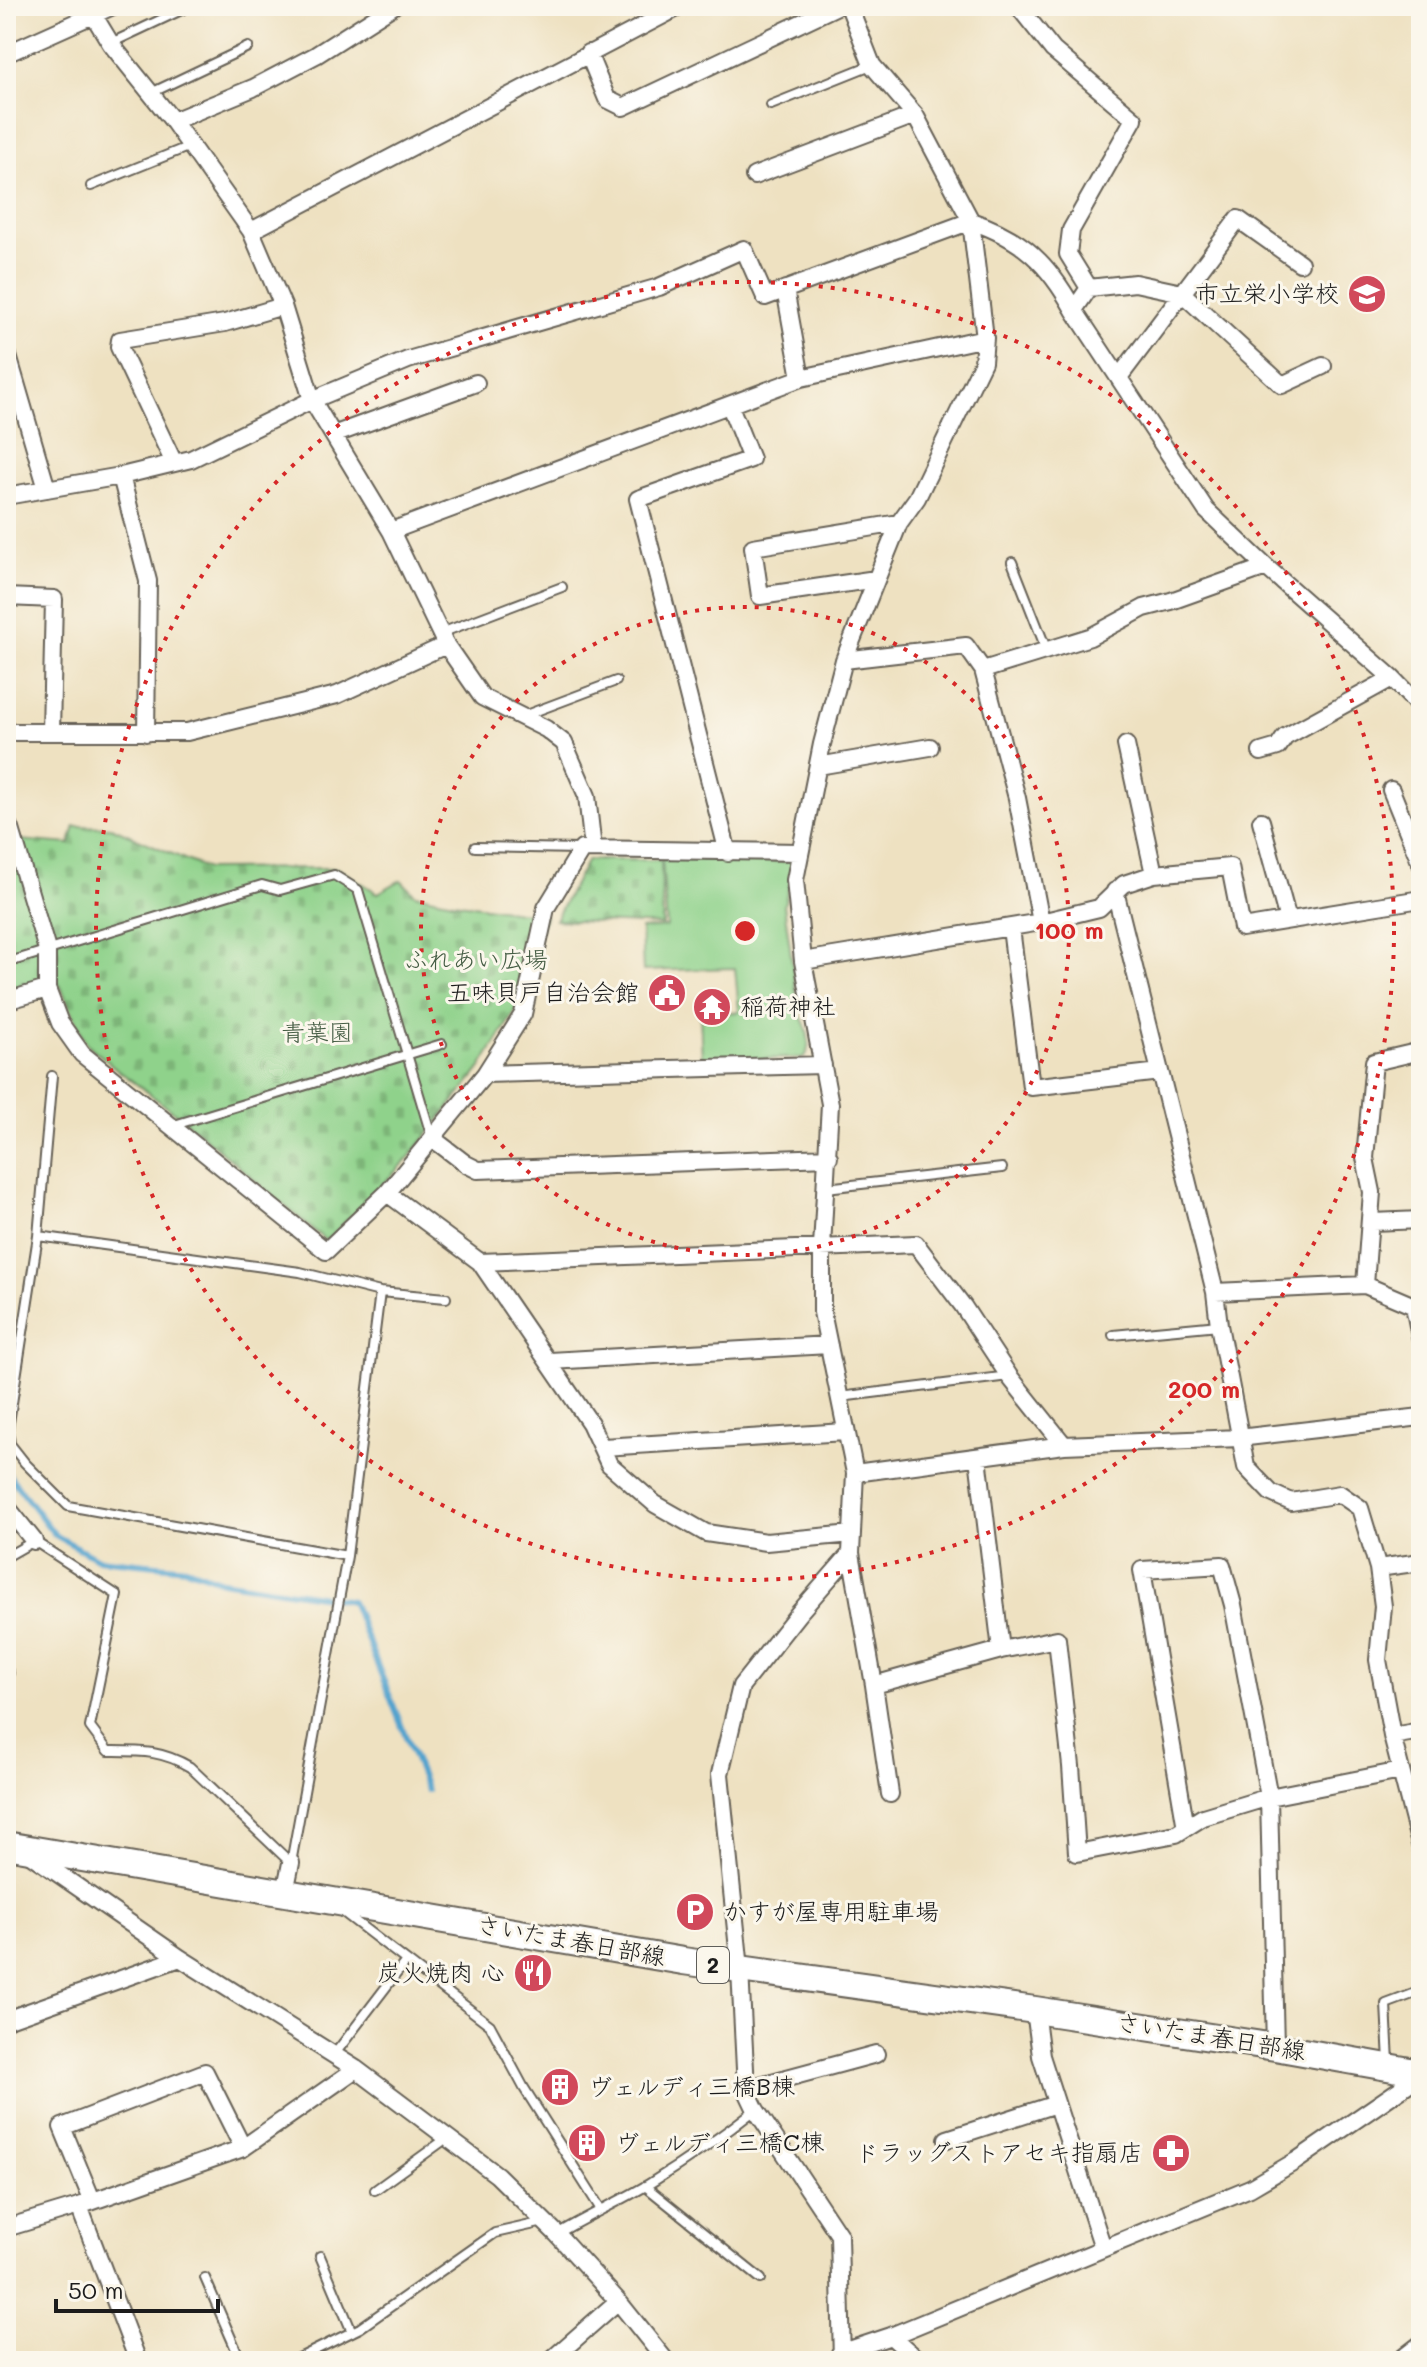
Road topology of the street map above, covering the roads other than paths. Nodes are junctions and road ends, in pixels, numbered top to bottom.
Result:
1 (113, 6) edge
2 (190, 6) edge
3 (393, 6) edge
4 (681, 6) edge
5 (837, 6) edge
6 (849, 6) edge
7 (1018, 6) edge
8 (90, 11) edge
9 (111, 44) junction
10 (248, 47) dead end
11 (588, 53) junction
12 (6, 54) edge
13 (872, 65) junction
14 (151, 93) junction
15 (771, 105) dead end
16 (915, 115) junction
17 (173, 121) junction
18 (191, 146) junction
19 (754, 176) dead end
20 (91, 186) dead end
21 (971, 221) junction
22 (251, 231) junction
23 (1300, 263) dead end
24 (1089, 288) junction
25 (785, 289) junction
26 (1182, 293) junction
27 (283, 306) junction
28 (1074, 310) junction
29 (985, 338) junction
30 (6, 349) edge
31 (1323, 366) dead end
32 (1120, 376) junction
33 (801, 378) junction
34 (476, 383) dead end
35 (312, 400) junction
36 (730, 406) junction
37 (333, 435) junction
38 (174, 463) junction
39 (121, 476) junction
40 (47, 489) junction
41 (6, 496) edge
42 (899, 523) junction
43 (391, 531) junction
44 (1012, 562) dead end
45 (1266, 567) junction
46 (876, 579) junction
47 (562, 587) dead end
48 (6, 597) edge
49 (443, 639) junction
50 (1047, 652) junction
51 (844, 660) junction
52 (983, 670) junction
53 (1392, 678) junction
54 (616, 681) dead end
55 (1421, 708) edge
56 (522, 716) junction
57 (6, 732) edge
58 (51, 732) junction
59 (146, 733) junction
60 (1126, 745) dead end
61 (930, 747) dead end
62 (1261, 752) dead end
63 (818, 766) junction
64 (1391, 790) dead end
65 (1261, 821) dead end
66 (6, 828) edge
67 (475, 847) dead end
68 (587, 849) junction
69 (800, 852) junction
70 (728, 853) junction
71 (1421, 864) edge
72 (1154, 874) junction
73 (1115, 891) junction
74 (1421, 899) edge
75 (1288, 920) junction
76 (1041, 922) junction
77 (1011, 928) junction
78 (47, 950) junction
79 (803, 961) junction
80 (6, 963) edge
81 (47, 989) junction
82 (6, 1001) edge
83 (442, 1044) dead end
84 (1421, 1051) edge
85 (407, 1055) junction
86 (823, 1065) junction
87 (1160, 1072) junction
88 (485, 1074) junction
89 (52, 1076) dead end
90 (169, 1126) junction
91 (432, 1138) junction
92 (829, 1157) junction
93 (1002, 1168) dead end
94 (826, 1188) junction
95 (387, 1193) junction
96 (1421, 1220) edge
97 (1372, 1222) junction
98 (38, 1236) junction
99 (822, 1247) junction
100 (480, 1262) junction
101 (1365, 1285) junction
102 (380, 1292) junction
103 (1215, 1292) junction
104 (446, 1298) dead end
105 (1219, 1325) junction
106 (1113, 1335) dead end
107 (1421, 1341) edge
108 (829, 1345) junction
109 (550, 1361) junction
110 (1009, 1376) junction
111 (839, 1397) junction
112 (1421, 1417) edge
113 (845, 1432) junction
114 (1239, 1438) junction
115 (1064, 1445) junction
116 (603, 1447) junction
117 (978, 1457) junction
118 (855, 1473) junction
119 (6, 1506) edge
120 (852, 1534) junction
121 (34, 1541) junction
122 (851, 1553) junction
123 (347, 1556) junction
124 (6, 1557) edge
125 (1421, 1562) edge
126 (1378, 1568) junction
127 (1001, 1650) junction
128 (874, 1685) junction
129 (1421, 1731) edge
130 (1392, 1736) junction
131 (1401, 1771) junction
132 (890, 1794) dead end
133 (1269, 1797) junction
134 (1186, 1828) junction
135 (12, 1846) edge
136 (1421, 1848) edge
137 (291, 1863) junction
138 (285, 1892) junction
139 (326, 1899) junction
140 (180, 1958) junction
141 (406, 1961) junction
142 (740, 1969) junction
143 (1421, 1991) edge
144 (1035, 2010) junction
145 (6, 2020) edge
146 (1275, 2047) junction
147 (876, 2054) dead end
148 (334, 2055) junction
149 (1390, 2067) junction
150 (356, 2069) junction
151 (1421, 2074) edge
152 (746, 2089) junction
153 (1056, 2104) junction
154 (756, 2110) junction
155 (447, 2138) junction
156 (947, 2139) dead end
157 (243, 2148) junction
158 (645, 2186) junction
159 (375, 2190) dead end
160 (86, 2203) junction
161 (600, 2208) junction
162 (544, 2222) junction
163 (6, 2228) edge
164 (557, 2234) junction
165 (1103, 2248) junction
166 (320, 2256) dead end
167 (205, 2278) dead end
168 (761, 2279) dead end
169 (618, 2301) junction
170 (352, 2332) junction
171 (891, 2336) junction
172 (1421, 2344) edge
173 (841, 2357) edge
174 (312, 2358) edge
175 (138, 2361) edge
176 (241, 2361) edge
177 (293, 2361) edge
178 (550, 2361) edge
179 (666, 2361) edge
180 (919, 2361) edge
181 (1399, 2361) edge

1 - 8 street
2 - 9 lane
3 - 17 street
4 - 11 street
5 - 11 street
6 - 13 street
7 - 24 street
8 - 9 street
8 - 12 street
9 - 14 street
10 - 14 lane
11 - 22 street
13 - 15 lane
13 - 16 street
14 - 17 street
16 - 19 street
16 - 21 street
17 - 18 street
18 - 20 lane
18 - 22 street
21 - 25 street
21 - 28 street
21 - 29 street
22 - 27 street
23 - 26 street
24 - 26 street
24 - 28 street
25 - 33 street
25 - 35 street
26 - 31 street
26 - 32 street
27 - 35 street
27 - 38 street
28 - 32 street
29 - 33 street
29 - 42 street
30 - 40 street
32 - 45 street
33 - 36 street
34 - 37 street
35 - 37 street
35 - 38 street
36 - 43 street
36 - 70 street
37 - 43 street
38 - 39 street
39 - 40 street
39 - 59 street
40 - 41 street
42 - 46 street
42 - 46 street
43 - 49 street
44 - 50 lane
45 - 50 street
45 - 53 street
46 - 51 street
47 - 49 lane
48 - 58 street
49 - 56 street
49 - 59 street
50 - 52 street
51 - 52 street
51 - 63 street
52 - 76 street
53 - 55 street
53 - 62 street
54 - 56 lane
56 - 68 street
57 - 58 street
58 - 59 street
60 - 72 street
61 - 63 street
63 - 69 street
64 - 71 street
65 - 75 street
66 - 78 street
67 - 68 lane
68 - 70 street
68 - 88 street
69 - 70 street
69 - 79 street
72 - 73 street
72 - 75 street
73 - 76 street
73 - 87 street
74 - 75 street
76 - 77 street
77 - 79 street
77 - 87 street
78 - 80 lane
78 - 81 street
78 - 85 lane
79 - 86 street
81 - 82 street
81 - 90 street
83 - 85 lane
84 - 97 street
85 - 90 lane
85 - 91 lane
86 - 88 street
86 - 92 street
87 - 103 street
88 - 91 street
89 - 98 lane
90 - 95 street
91 - 92 street
91 - 95 street
92 - 94 street
93 - 94 lane
94 - 99 street
95 - 100 street
96 - 97 street
97 - 101 street
98 - 102 lane
98 - 123 lane
99 - 100 street
99 - 108 street
99 - 110 street
100 - 109 street
101 - 103 street
101 - 107 street
102 - 104 lane
102 - 123 lane
103 - 105 street
105 - 106 lane
105 - 114 street
108 - 109 street
108 - 111 street
109 - 116 street
110 - 111 lane
110 - 115 street
111 - 113 street
112 - 114 street
113 - 116 street
113 - 118 street
114 - 115 street
114 - 126 street
115 - 117 street
116 - 120 street
117 - 118 street
117 - 127 street
118 - 120 street
119 - 121 street
120 - 122 street
121 - 124 lane
121 - 137 lane
122 - 128 street
122 - 142 street
123 - 137 lane
125 - 126 street
126 - 130 street
127 - 128 street
127 - 134 street
128 - 132 street
129 - 130 street
130 - 131 street
131 - 133 street
131 - 136 street
133 - 134 street
133 - 134 street
133 - 146 street
135 - 138 main road, さいたま春日部線 / 2
135 - 140 street
137 - 138 street
138 - 139 main road, さいたま春日部線 / 2
139 - 141 lane
139 - 142 main road, さいたま春日部線 / 2
140 - 145 street
140 - 148 street
141 - 148 lane
141 - 161 lane
142 - 144 main road, さいたま春日部線 / 2
142 - 152 street
143 - 149 lane
144 - 146 main road, さいたま春日部線 / 2
144 - 153 street
146 - 149 main road, さいたま春日部線 / 2
147 - 152 street
148 - 150 street
149 - 151 main road, さいたま春日部線 / 2
150 - 155 street
150 - 157 street
151 - 165 street
152 - 154 street
153 - 156 street
153 - 165 street
154 - 158 lane
154 - 173 street
155 - 159 lane
155 - 162 street
157 - 160 street
157 - 160 street
158 - 161 lane
158 - 168 lane
160 - 163 street
160 - 175 street
161 - 164 lane
162 - 164 street
162 - 170 lane
164 - 169 street
165 - 171 street
166 - 170 lane
167 - 176 lane
169 - 178 street
169 - 179 street
170 - 174 lane
171 - 173 street
171 - 180 street
172 - 181 street
174 - 177 lane

